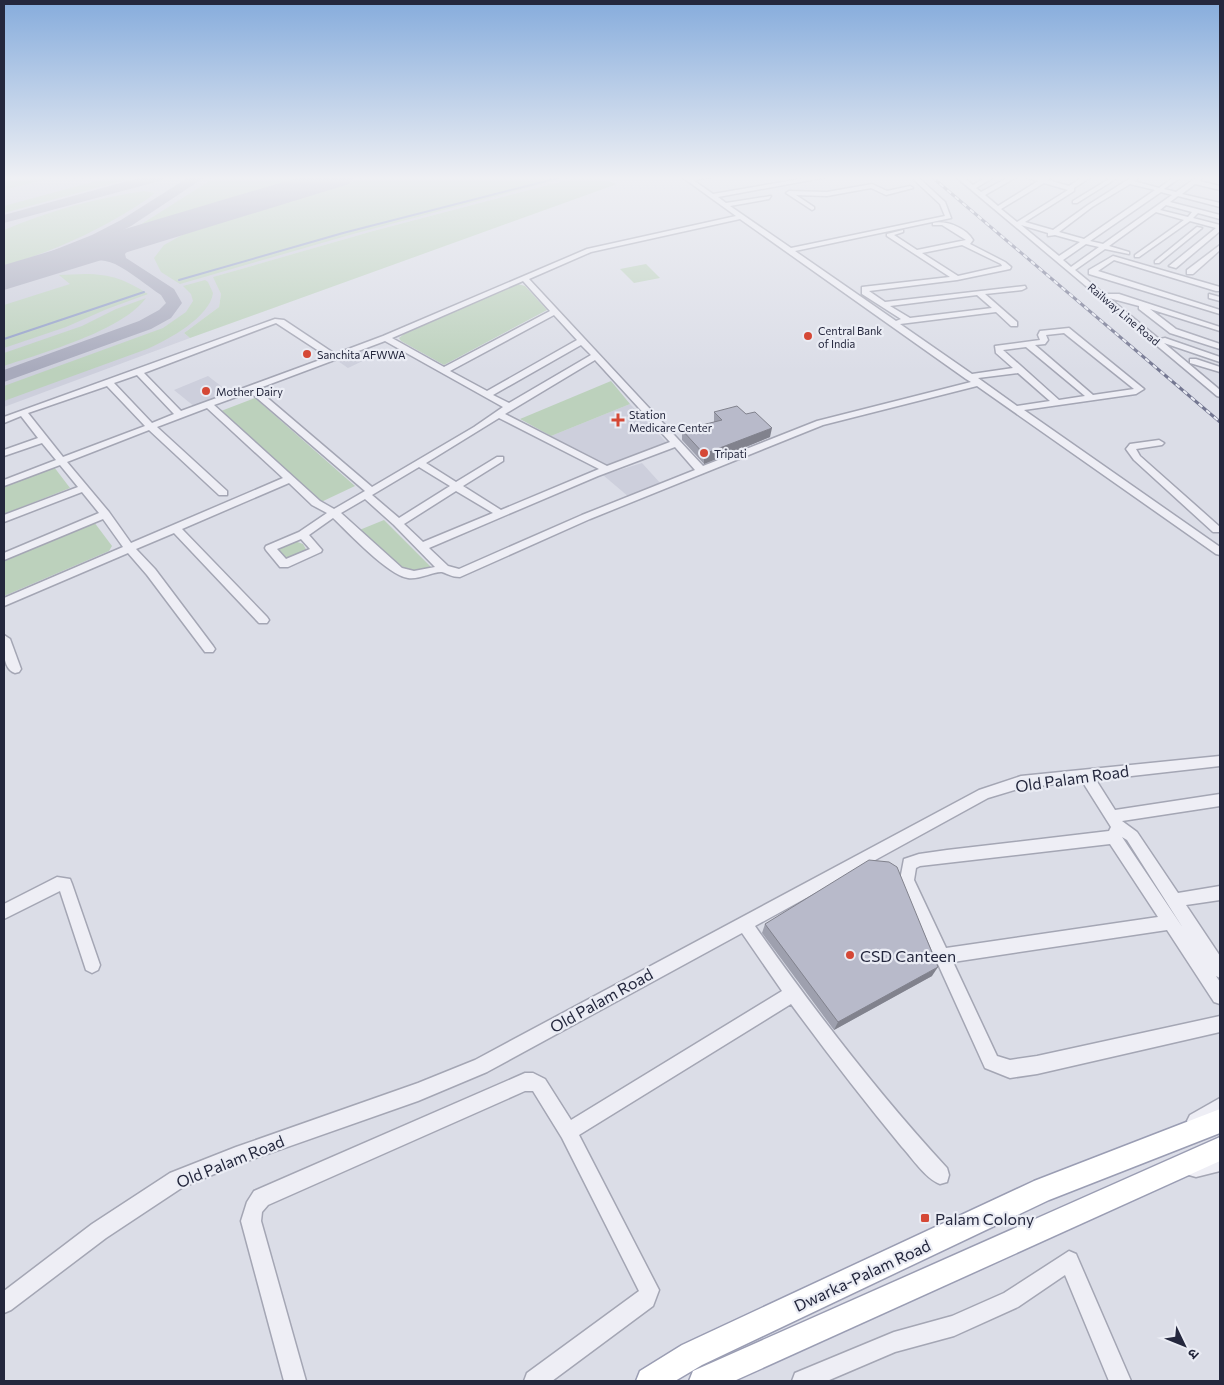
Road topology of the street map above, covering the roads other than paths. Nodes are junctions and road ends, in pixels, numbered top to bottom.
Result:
1 (627, 242) edge
2 (777, 242) edge
3 (830, 242) edge
4 (898, 242) edge
5 (1038, 242) edge
6 (1087, 242) joint
7 (1111, 242) edge
8 (1165, 242) edge
9 (1176, 242) edge
10 (1203, 242) edge
11 (966, 243) joint
12 (1104, 247) junction
13 (1220, 247) edge
14 (790, 250) junction
15 (916, 252) junction
16 (1147, 259) junction
17 (1058, 260) junction
18 (1101, 266) junction
19 (1173, 266) junction
20 (1071, 270) junction
21 (523, 277) junction
22 (957, 278) junction
23 (1113, 287) dead end
24 (1022, 288) dead end
25 (1220, 288) edge
26 (979, 293) junction
27 (1102, 296) junction
28 (1210, 300) edge
29 (1136, 302) junction
30 (884, 304) junction
31 (1220, 304) edge
32 (998, 310) junction
33 (555, 311) junction
34 (1220, 312) edge
35 (1191, 315) junction
36 (907, 320) junction
37 (1220, 321) edge
38 (894, 323) junction
39 (1014, 324) dead end
40 (1181, 324) junction
41 (1220, 329) edge
42 (1173, 331) junction
43 (1220, 337) edge
44 (386, 338) junction
45 (582, 341) junction
46 (1160, 342) junction
47 (1028, 344) junction
48 (1220, 346) edge
49 (595, 356) junction
50 (334, 357) junction
51 (1220, 360) edge
52 (1193, 361) dead end
53 (1019, 370) junction
54 (1220, 370) edge
55 (443, 371) junction
56 (138, 372) junction
57 (973, 380) junction
58 (108, 382) junction
59 (251, 388) junction
60 (1220, 394) edge
61 (486, 395) junction
62 (1091, 398) junction
63 (1056, 402) junction
64 (208, 404) junction
65 (509, 407) junction
66 (1014, 409) junction
67 (22, 412) junction
68 (180, 414) junction
69 (499, 414) junction
70 (4, 420) edge
71 (150, 426) junction
72 (44, 439) junction
73 (676, 443) junction
74 (1159, 443) dead end
75 (4, 453) edge
76 (500, 459) dead end
77 (62, 461) junction
78 (419, 463) junction
79 (606, 469) junction
80 (702, 471) junction
81 (290, 479) junction
82 (4, 483) edge
83 (457, 485) junction
84 (84, 488) junction
85 (368, 492) junction
86 (223, 493) dead end
87 (334, 513) junction
88 (105, 514) junction
89 (501, 514) junction
90 (4, 519) edge
91 (398, 522) junction
92 (175, 528) junction
93 (1218, 529) edge
94 (302, 534) dead end
95 (1198, 536) junction
96 (421, 547) junction
97 (129, 548) junction
98 (1220, 552) edge
99 (4, 557) edge
100 (442, 568) junction
101 (4, 602) edge
102 (263, 620) dead end
103 (4, 639) edge
104 (208, 649) dead end
105 (15, 669) dead end
106 (1220, 761) edge
107 (1085, 774) junction
108 (1220, 800) edge
109 (1115, 827) junction
110 (1220, 892) edge
111 (1174, 900) junction
112 (4, 912) edge
113 (1170, 922) junction
114 (744, 923) junction
115 (941, 956) junction
116 (92, 965) dead end
117 (1220, 970) edge
118 (792, 994) junction
119 (1220, 996) edge
120 (1220, 1024) edge
121 (1220, 1107) edge
122 (1210, 1125) edge
123 (568, 1132) junction
124 (1134, 1154) junction
125 (1218, 1154) edge
126 (940, 1175) dead end
127 (1155, 1178) joint
128 (4, 1303) edge
129 (295, 1381) edge
130 (535, 1381) edge
131 (650, 1381) edge
132 (704, 1381) edge
133 (803, 1381) edge
134 (1120, 1381) edge

1 - 21 street
2 - 14 street
3 - 14 street
4 - 15 street
5 - 17 street, Railway Line Road
6 - 12 street
6 - 17 street
7 - 12 street
8 - 16 street
9 - 16 street
10 - 19 street
11 - 15 street
11 - 22 street
12 - 16 street
12 - 20 street
13 - 19 street
14 - 38 street
15 - 22 street
16 - 19 street
17 - 20 street, Railway Line Road
18 - 25 street
18 - 28 street
18 - 28 street
20 - 27 street, Railway Line Road
21 - 33 street
21 - 44 street
22 - 30 street
23 - 35 street
24 - 26 street
25 - 28 street
26 - 30 street
26 - 32 street
27 - 29 street
27 - 46 street, Railway Line Road
28 - 31 street
28 - 34 street
28 - 35 street
29 - 35 street
29 - 42 street
30 - 36 street
32 - 36 street
32 - 39 street
33 - 45 street
33 - 55 street
35 - 37 street
35 - 40 street
35 - 41 street
36 - 38 street
38 - 57 street
40 - 42 street
40 - 43 street
42 - 46 street
42 - 48 street
44 - 50 street
44 - 55 street
45 - 49 street
45 - 61 street
46 - 51 street
46 - 60 street, Railway Line Road
47 - 53 street
47 - 62 street
47 - 62 street
49 - 65 street
49 - 73 street
50 - 56 street
50 - 59 street
52 - 54 street
53 - 57 street
53 - 63 street
55 - 61 street
56 - 58 street
56 - 68 street
57 - 66 street
57 - 80 street
58 - 67 street
58 - 71 street
59 - 64 street
59 - 85 street
61 - 65 street
62 - 63 street
63 - 66 street
64 - 68 street
64 - 81 street
65 - 69 street
66 - 95 street
67 - 70 street
67 - 72 street
68 - 71 street
69 - 78 street
69 - 79 street
71 - 77 street
71 - 86 street
72 - 75 street
72 - 77 street
73 - 79 street
73 - 80 street
74 - 93 street
76 - 83 street
77 - 82 street
77 - 84 street
78 - 83 street
78 - 85 street
79 - 89 street
80 - 100 street
81 - 87 street
81 - 92 street
83 - 89 street
83 - 91 street
84 - 88 street
84 - 90 street
85 - 87 street
85 - 91 street
87 - 94 street
87 - 100 street
88 - 97 street
88 - 99 street
89 - 96 street
91 - 96 street
92 - 97 street
92 - 102 street
93 - 95 street
95 - 98 street
96 - 100 street
97 - 101 street
97 - 104 street
103 - 105 street
106 - 107 street, Old Palam Road
107 - 109 street
107 - 114 street, Old Palam Road
108 - 109 street
109 - 111 street
109 - 113 street
109 - 115 street
110 - 111 street
111 - 117 street
112 - 116 street
113 - 115 street
113 - 119 street
114 - 118 street
114 - 128 street, Old Palam Road
115 - 120 street
118 - 123 street
118 - 126 street
121 - 124 street
122 - 124 main road, Dwarka-Palam Road
123 - 129 street
123 - 130 street
124 - 131 main road, Dwarka-Palam Road
125 - 127 main road
127 - 132 main road
133 - 134 street

